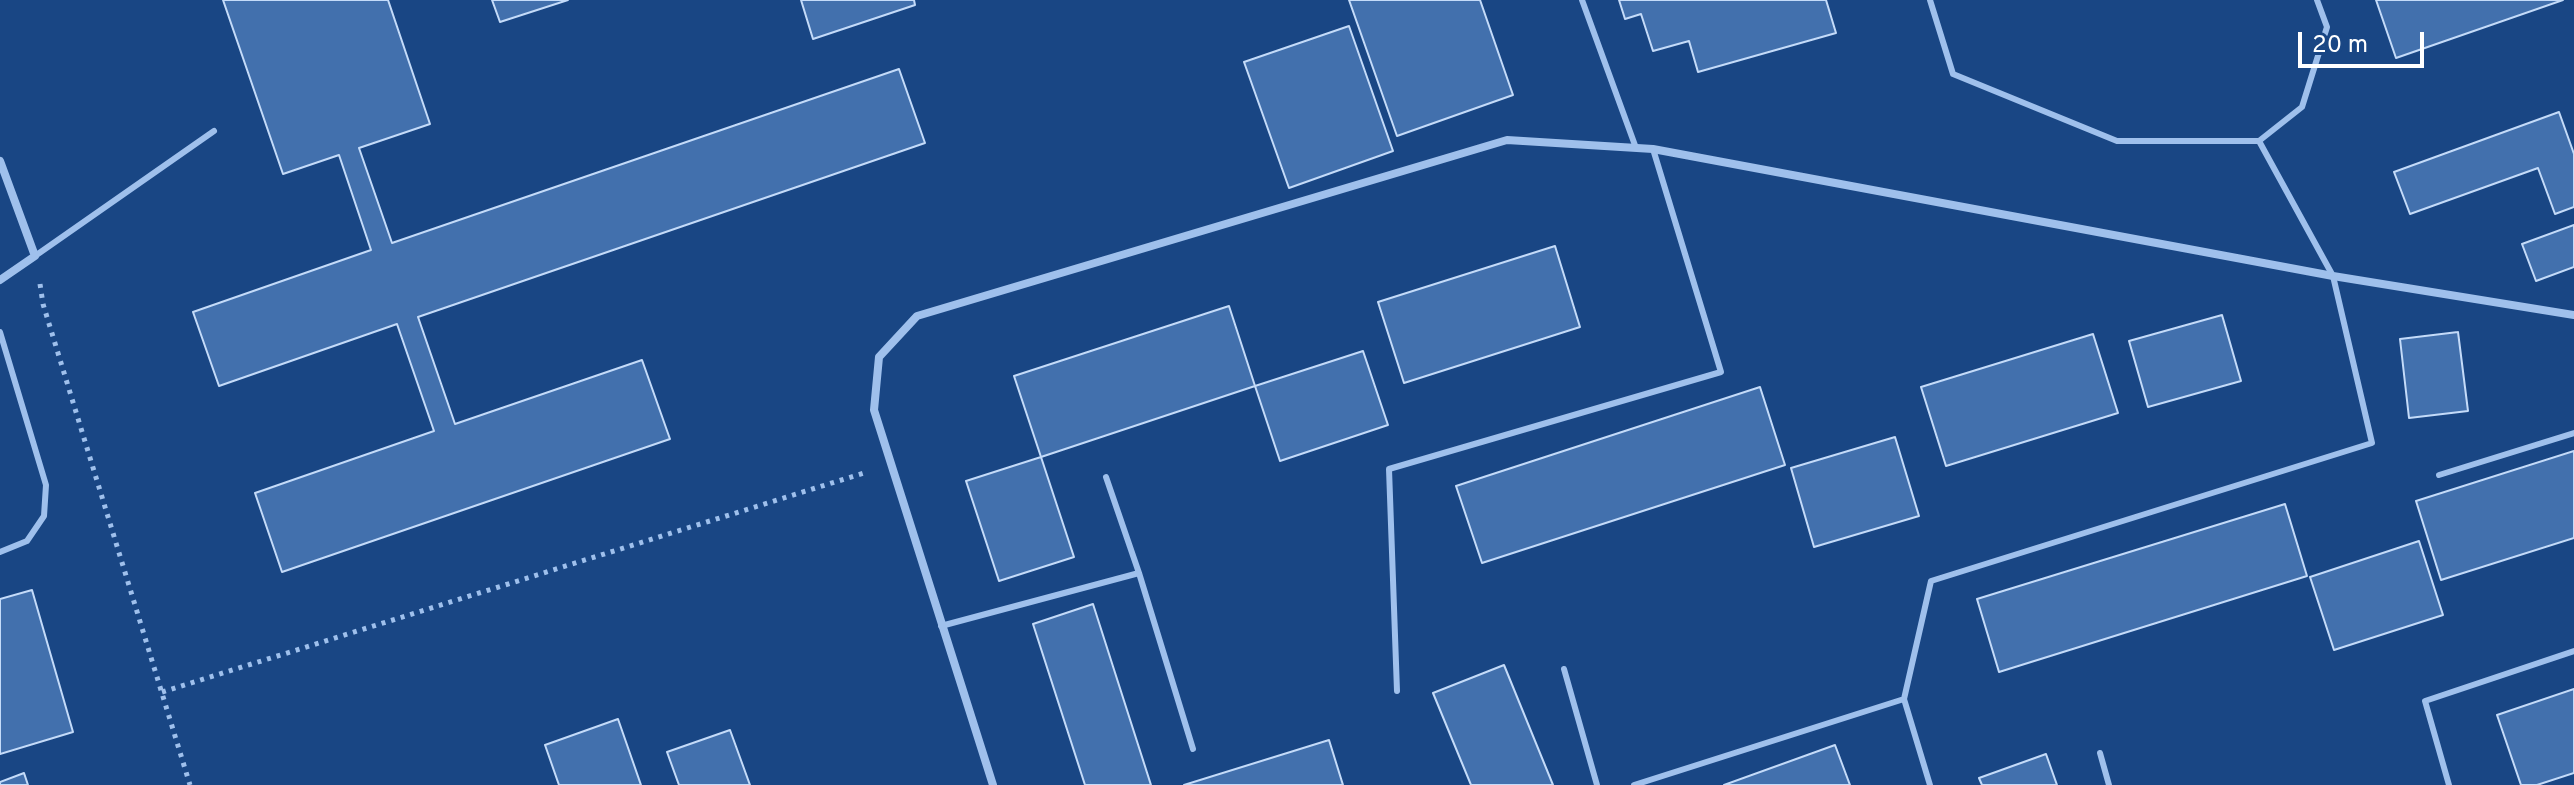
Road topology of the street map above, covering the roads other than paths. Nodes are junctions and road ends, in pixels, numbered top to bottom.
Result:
1 (1582, 0) edge
2 (1930, 0) edge
3 (2317, 0) edge
4 (214, 131) dead end
5 (2259, 141) junction
6 (1636, 148) junction
7 (1653, 149) junction
8 (0, 161) edge
9 (35, 256) junction
10 (2333, 276) junction
11 (0, 280) edge
12 (2574, 315) edge
13 (0, 332) edge
14 (2574, 433) edge
15 (2439, 475) dead end
16 (1106, 477) dead end
17 (0, 552) edge
18 (1139, 573) junction
19 (941, 626) junction
20 (2574, 651) edge
21 (1564, 669) dead end
22 (1397, 691) dead end
23 (1904, 699) junction
24 (1193, 749) dead end
25 (2100, 753) dead end
26 (993, 785) edge
27 (1597, 785) edge
28 (1634, 785) edge
29 (1930, 785) edge
30 (2109, 785) edge
31 (2449, 785) edge

1 - 6 lane
2 - 5 lane
3 - 5 lane
4 - 9 lane
5 - 10 lane
6 - 7 street
6 - 19 street
7 - 10 street
7 - 22 lane
8 - 9 street
9 - 11 street
10 - 12 street
10 - 23 lane
13 - 17 lane
14 - 15 lane
16 - 18 lane
18 - 19 lane
18 - 24 lane
19 - 26 street
20 - 31 lane
21 - 27 lane
23 - 28 lane
23 - 29 lane
25 - 30 lane

